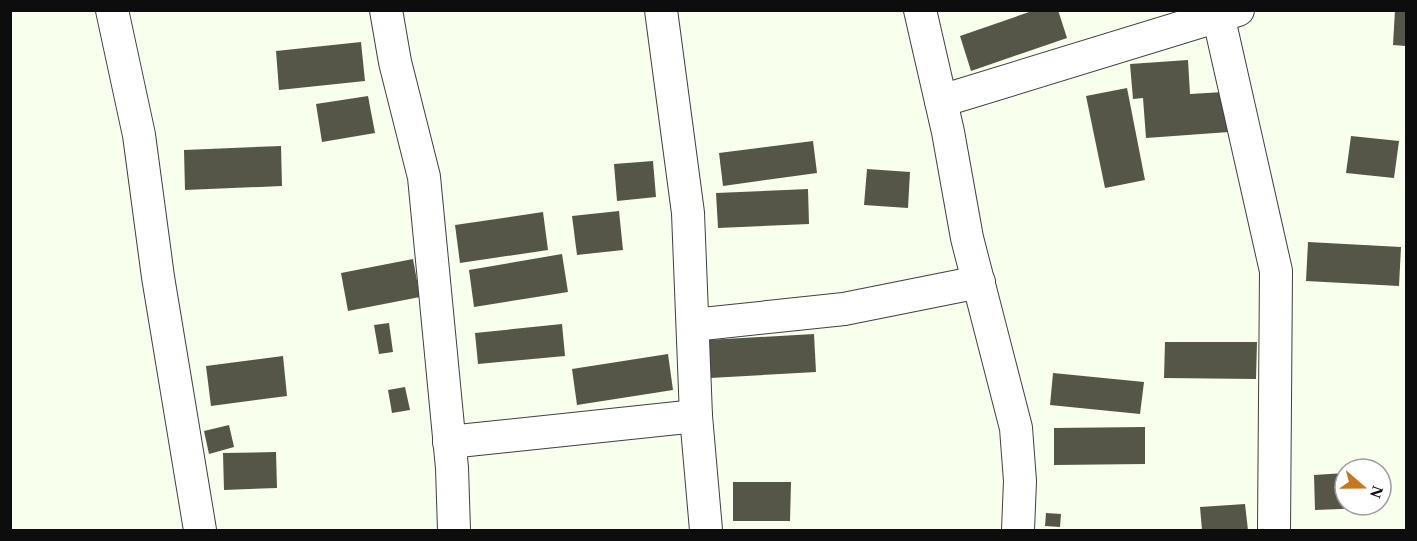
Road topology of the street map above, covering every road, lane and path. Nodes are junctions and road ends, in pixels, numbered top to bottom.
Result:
1 (112, 10) edge
2 (386, 10) edge
3 (661, 10) edge
4 (920, 10) edge
5 (1225, 12) edge
6 (941, 102) junction
7 (979, 282) junction
8 (693, 325) junction
9 (696, 416) junction
10 (449, 442) junction
11 (200, 531) edge
12 (454, 531) edge
13 (706, 531) edge
14 (1018, 531) edge
15 (1274, 531) edge

1 - 11 street
2 - 10 street
3 - 8 street
4 - 6 street
5 - 6 street
5 - 15 street
6 - 7 street
7 - 8 street
7 - 14 street
8 - 9 street
9 - 10 street
9 - 13 street
10 - 12 street

